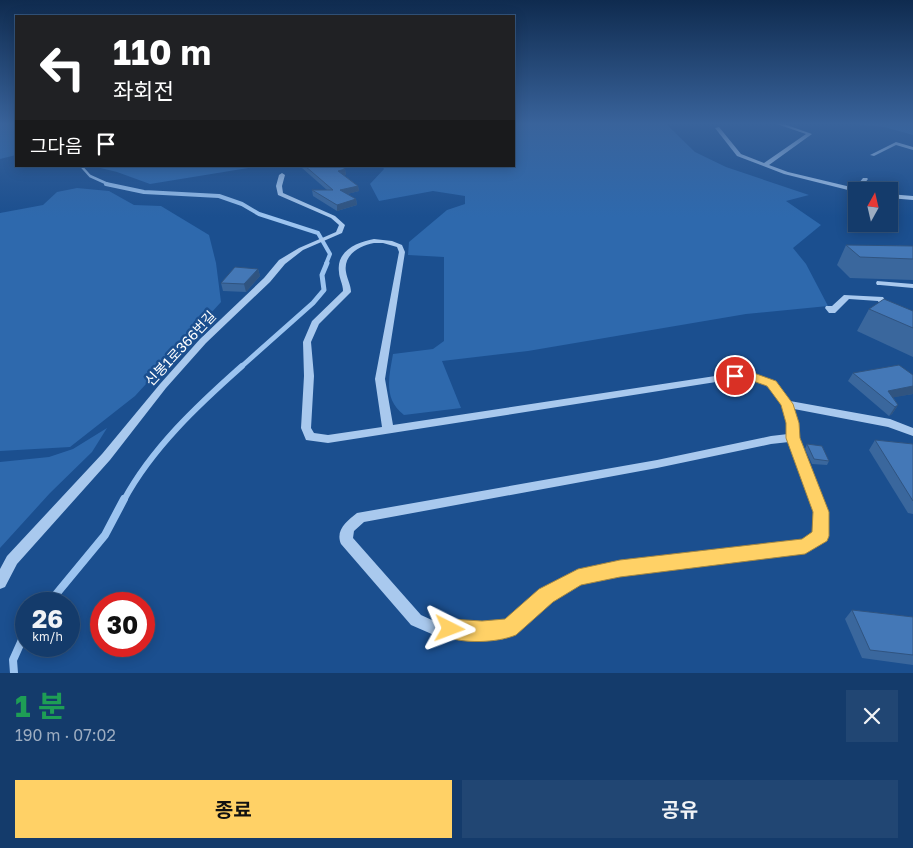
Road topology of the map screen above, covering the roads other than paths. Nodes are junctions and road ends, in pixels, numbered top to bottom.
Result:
1 (738, 154) edge
2 (780, 154) edge
3 (766, 164) junction
4 (282, 175) dead end
5 (865, 179) dead end
6 (863, 182) edge
7 (848, 187) edge
8 (898, 197) edge
9 (913, 198) edge
10 (880, 283) dead end
11 (913, 286) edge
12 (830, 308) dead end
13 (892, 316) edge
14 (787, 404) junction
15 (388, 429) junction
16 (913, 432) edge
17 (793, 438) junction
18 (0, 582) edge

1 - 3 street
2 - 3 street
3 - 7 street
4 - 18 street, 신봉1로366번길
5 - 6 street
8 - 9 street
10 - 11 street
12 - 13 street
14 - 15 street
14 - 16 street
14 - 17 street
15 - 15 street
17 - 17 street

